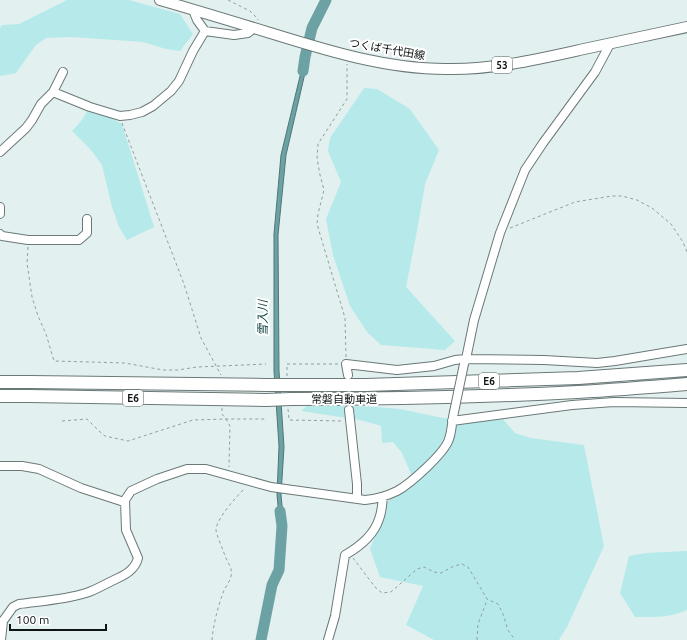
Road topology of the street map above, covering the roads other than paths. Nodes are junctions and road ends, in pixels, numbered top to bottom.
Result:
1 (160, 0) edge
2 (193, 10) junction
3 (687, 27) edge
4 (254, 28) junction
5 (205, 31) junction
6 (610, 44) junction
7 (63, 72) dead end
8 (53, 92) junction
9 (0, 152) edge
10 (0, 207) edge
11 (0, 214) edge
12 (87, 219) dead end
13 (0, 234) edge
14 (687, 349) edge
15 (465, 362) junction
16 (687, 370) edge
17 (348, 376) dead end
18 (0, 382) edge
19 (687, 384) edge
20 (0, 396) edge
21 (687, 403) edge
22 (349, 410) dead end
23 (452, 421) junction
24 (0, 466) edge
25 (384, 497) junction
26 (357, 499) junction
27 (124, 502) junction
28 (1, 625) edge
29 (0, 640) edge
30 (328, 640) edge

1 - 2 main road, つくば千代田線 / 53
2 - 4 main road, つくば千代田線 / 53
2 - 5 street
3 - 6 main road, つくば千代田線 / 53
4 - 5 street
4 - 6 main road, つくば千代田線 / 53
5 - 8 street
6 - 15 street
7 - 8 street
8 - 9 street
10 - 11 street
12 - 13 street
14 - 15 street
15 - 17 street
15 - 23 street, bridge
16 - 18 highway, 常磐自動車道 / E6, bridge
19 - 20 highway, 常磐自動車道 / E6, bridge
21 - 23 street
22 - 26 street
23 - 25 street
24 - 27 street
25 - 26 street
25 - 30 street
26 - 27 street
27 - 28 street
28 - 29 street

